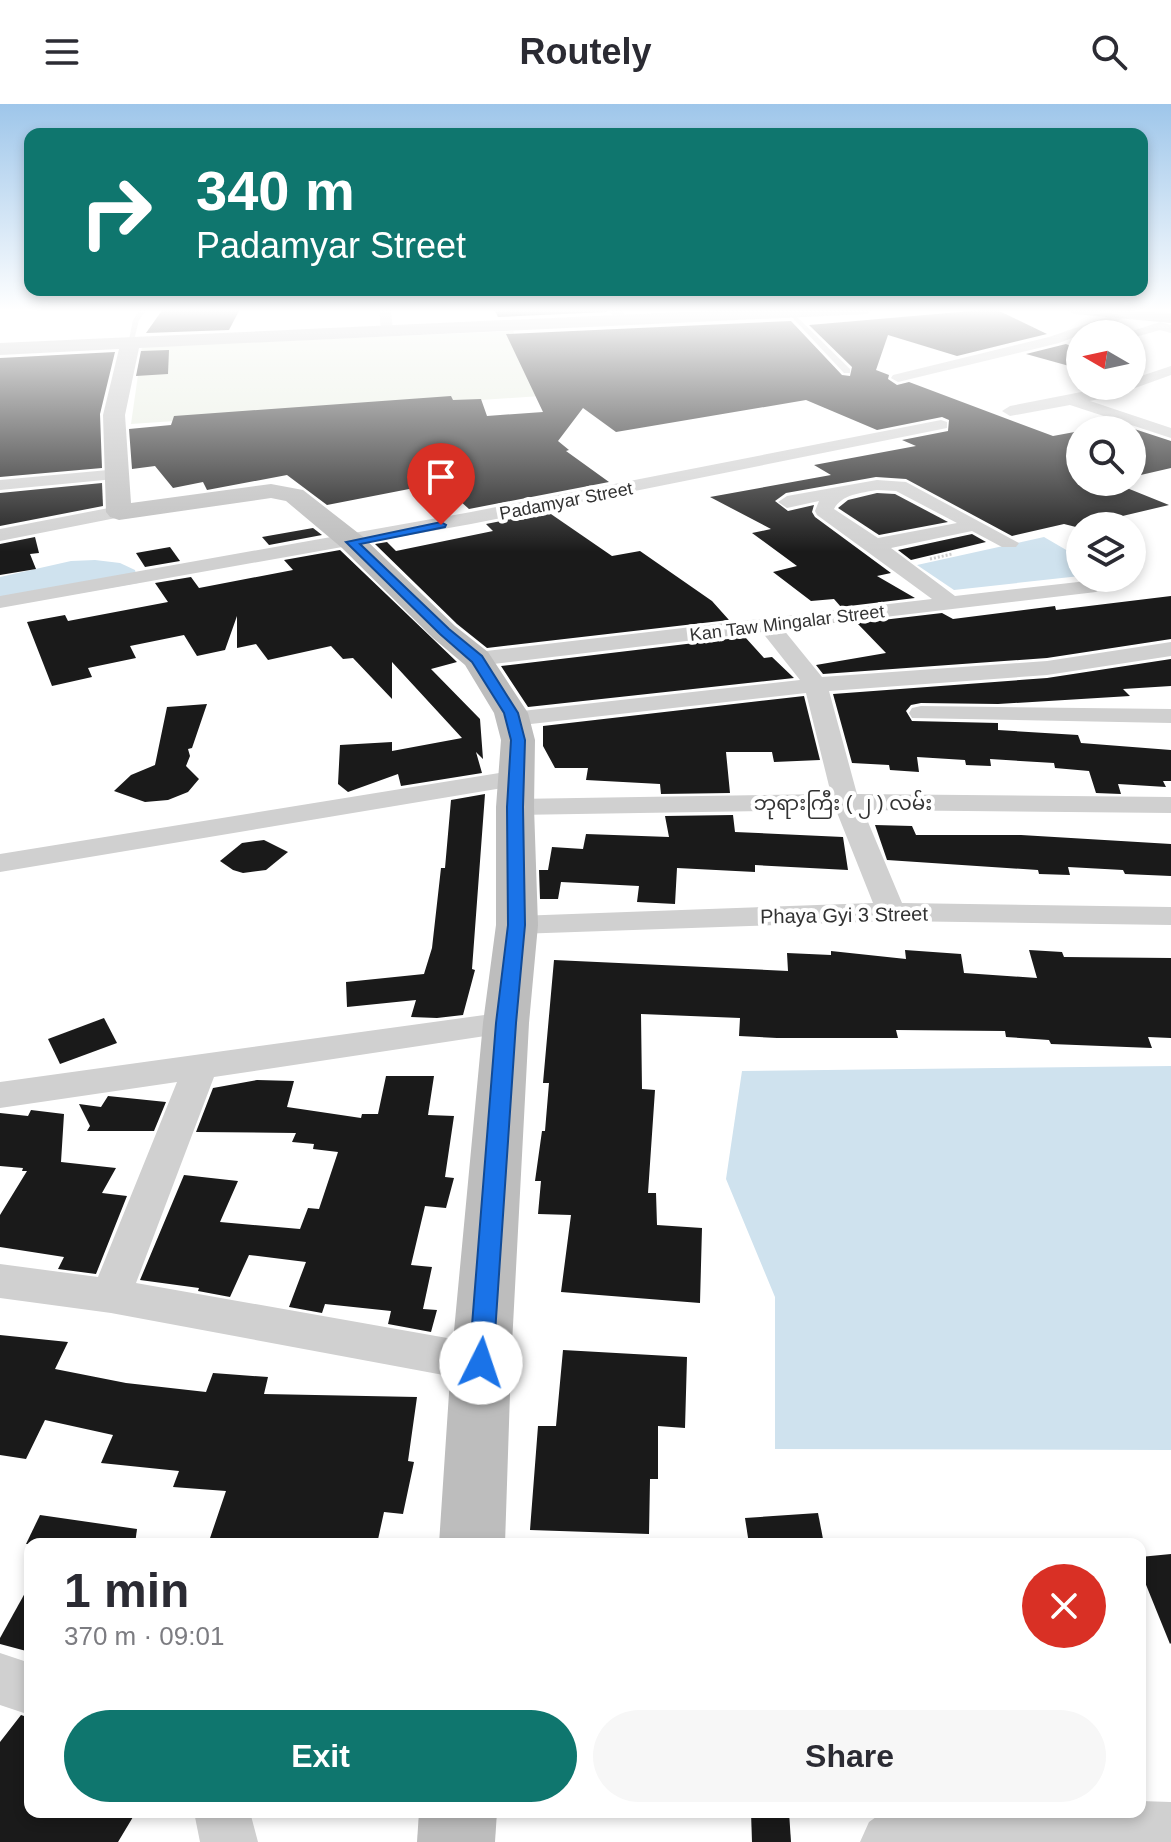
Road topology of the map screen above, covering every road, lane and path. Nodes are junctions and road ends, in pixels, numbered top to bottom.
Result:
1 (120, 390) edge
2 (1071, 400) joint
3 (1010, 411) dead end
4 (941, 425) dead end
5 (1171, 433) edge
6 (119, 474) junction
7 (0, 485) edge
8 (843, 491) junction
9 (787, 502) dead end
10 (119, 512) junction
11 (976, 525) junction
12 (0, 535) edge
13 (352, 542) junction
14 (1009, 543) joint
15 (875, 545) junction
16 (902, 566) junction
17 (1066, 590) edge
18 (0, 602) edge
19 (952, 604) junction
20 (769, 626) junction
21 (1171, 649) edge
22 (477, 659) junction
23 (816, 685) junction
24 (921, 713) dead end
25 (1171, 716) edge
26 (513, 719) junction
27 (516, 793) junction
28 (846, 802) junction
29 (1171, 805) edge
30 (0, 863) edge
31 (891, 912) junction
32 (1171, 916) edge
33 (517, 925) junction
34 (506, 1023) junction
35 (200, 1068) junction
36 (0, 1095) edge
37 (0, 1281) edge
38 (111, 1296) junction
39 (481, 1363) junction
40 (472, 1538) edge
41 (0, 1679) edge
42 (24, 1687) edge
43 (223, 1818) edge
44 (458, 1818) edge
45 (1171, 1830) edge
46 (903, 1838) edge
47 (229, 1842) edge
48 (456, 1842) edge

1 - 6 street
2 - 3 street
2 - 5 street
4 - 13 street, Padamyar Street
6 - 7 street
6 - 10 street
8 - 9 street
8 - 11 street
8 - 15 street
10 - 12 street
10 - 13 street
11 - 14 street
11 - 15 street
13 - 18 street, Padamyar Street
13 - 22 street
14 - 16 path
15 - 16 street
16 - 19 street
17 - 19 street, Kan Taw Mingalar Street
19 - 20 street, Kan Taw Mingalar Street
20 - 22 street, Kan Taw Mingalar Street
20 - 23 street
21 - 23 street
22 - 26 street
23 - 26 street
23 - 28 street
24 - 25 street
26 - 27 street
27 - 28 street, ဘုရားကြီး ( ၂ ) လမ်း
27 - 30 street, ဘုရားကြီး ( ၂ ) လမ်း
27 - 33 street
28 - 29 street, ဘုရားကြီး ( ၂ ) လမ်း
28 - 31 street
31 - 32 street, Phaya Gyi 3 Street
31 - 33 street, Phaya Gyi 3 Street
33 - 34 street
34 - 35 street
34 - 39 street
35 - 36 street
35 - 38 street
37 - 38 street
38 - 39 street
39 - 40 street
41 - 42 street
43 - 47 street
44 - 48 street
45 - 46 street

